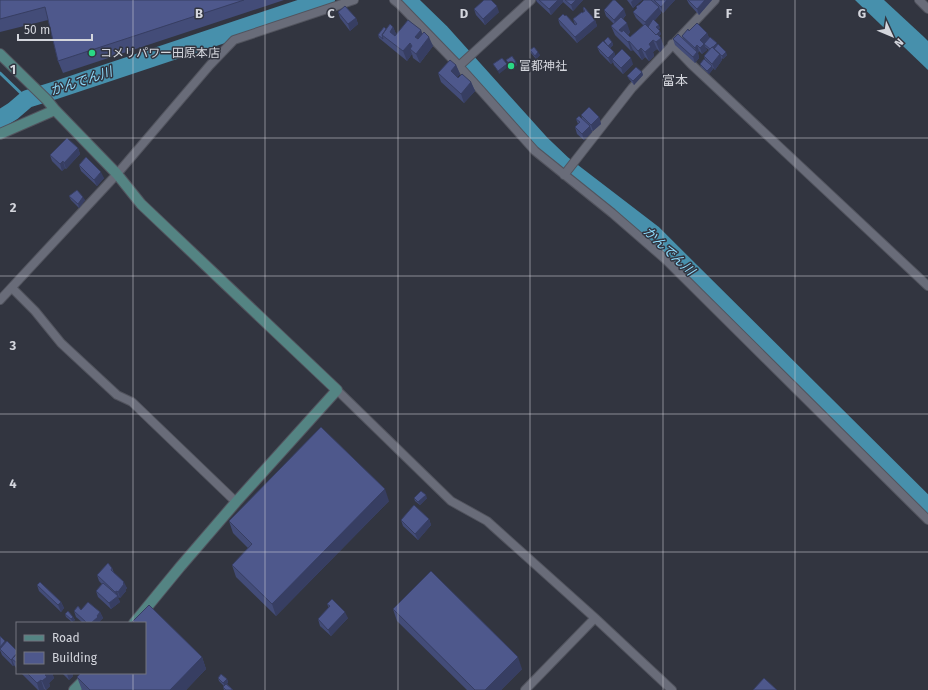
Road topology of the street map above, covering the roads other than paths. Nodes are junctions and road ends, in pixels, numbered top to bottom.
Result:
1 (354, 0) edge
2 (394, 0) edge
3 (531, 0) edge
4 (715, 0) edge
5 (919, 0) edge
6 (928, 9) edge
7 (672, 44) junction
8 (0, 54) edge
9 (459, 66) junction
10 (55, 110) junction
11 (0, 134) edge
12 (117, 174) junction
13 (564, 176) junction
14 (928, 286) edge
15 (12, 288) junction
16 (0, 300) edge
17 (337, 390) junction
18 (236, 502) junction
19 (928, 520) edge
20 (595, 618) junction
21 (135, 622) edge
22 (89, 674) edge
23 (74, 690) edge
24 (525, 690) edge
25 (672, 690) edge

1 - 12 street
2 - 9 street
3 - 9 street
4 - 7 street
5 - 6 street
7 - 13 street
7 - 14 street
8 - 10 street
9 - 13 street
10 - 11 street
10 - 12 street
12 - 15 street
12 - 17 street
13 - 19 street
15 - 16 street
15 - 18 street
17 - 18 street
17 - 20 street
18 - 21 street
20 - 24 street
20 - 25 street
22 - 23 street

